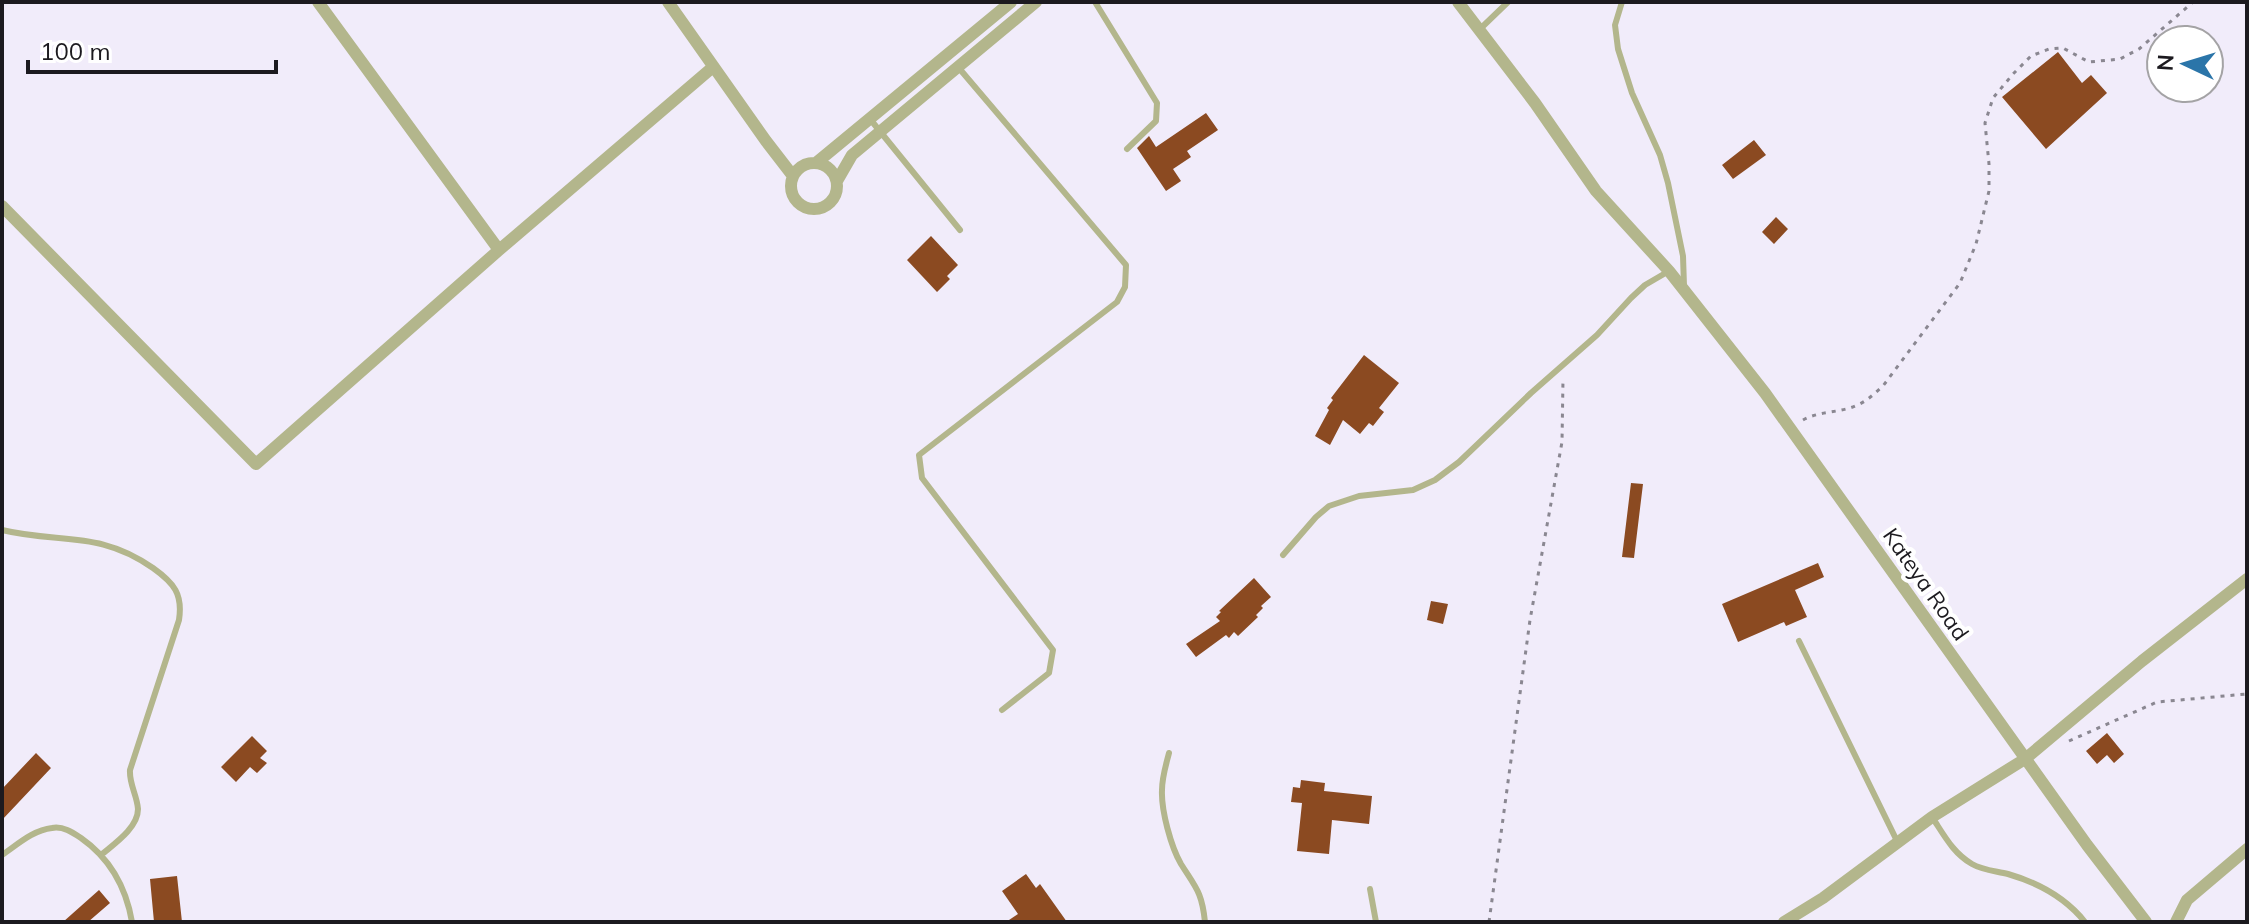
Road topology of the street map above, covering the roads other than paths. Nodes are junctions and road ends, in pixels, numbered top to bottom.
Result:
1 (318, 2) edge
2 (668, 2) edge
3 (1011, 2) edge
4 (1036, 2) edge
5 (1095, 2) edge
6 (1458, 2) edge
7 (1508, 2) edge
8 (1622, 2) edge
9 (1479, 30) junction
10 (713, 67) junction
11 (958, 67) junction
12 (870, 119) junction
13 (880, 131) junction
14 (1127, 149) dead end
15 (816, 163) junction
16 (793, 176) junction
17 (837, 181) junction
18 (2, 206) edge
19 (960, 230) dead end
20 (499, 250) junction
21 (1669, 271) junction
22 (1684, 290) junction
23 (2, 530) edge
24 (1283, 555) dead end
25 (2247, 579) edge
26 (1799, 641) dead end
27 (1002, 710) dead end
28 (1169, 753) dead end
29 (2025, 759) junction
30 (1932, 817) junction
31 (1897, 841) junction
32 (2247, 849) edge
33 (2, 855) edge
34 (101, 855) junction
35 (1370, 889) dead end
36 (132, 922) edge
37 (1205, 922) edge
38 (1376, 922) edge
39 (1784, 922) edge
40 (2085, 922) edge
41 (2146, 922) edge
42 (2176, 922) edge

1 - 20 street
2 - 10 street
3 - 12 street
4 - 11 street
5 - 14 lane
6 - 9 street, Kateya Road
7 - 9 lane
8 - 22 lane
9 - 21 street, Kateya Road
10 - 16 street
10 - 20 street
11 - 13 street
11 - 27 lane
12 - 13 lane
12 - 15 street
13 - 17 street
13 - 19 lane
15 - 16 street
15 - 17 street
16 - 17 street
18 - 20 street
21 - 22 street, Kateya Road
21 - 24 lane
22 - 29 street, Kateya Road
23 - 34 lane
25 - 29 street
26 - 31 lane
28 - 37 lane
29 - 30 street
29 - 41 street, Kateya Road
30 - 31 street
30 - 40 lane
31 - 39 street
32 - 42 street
33 - 34 lane
34 - 36 lane
35 - 38 lane

